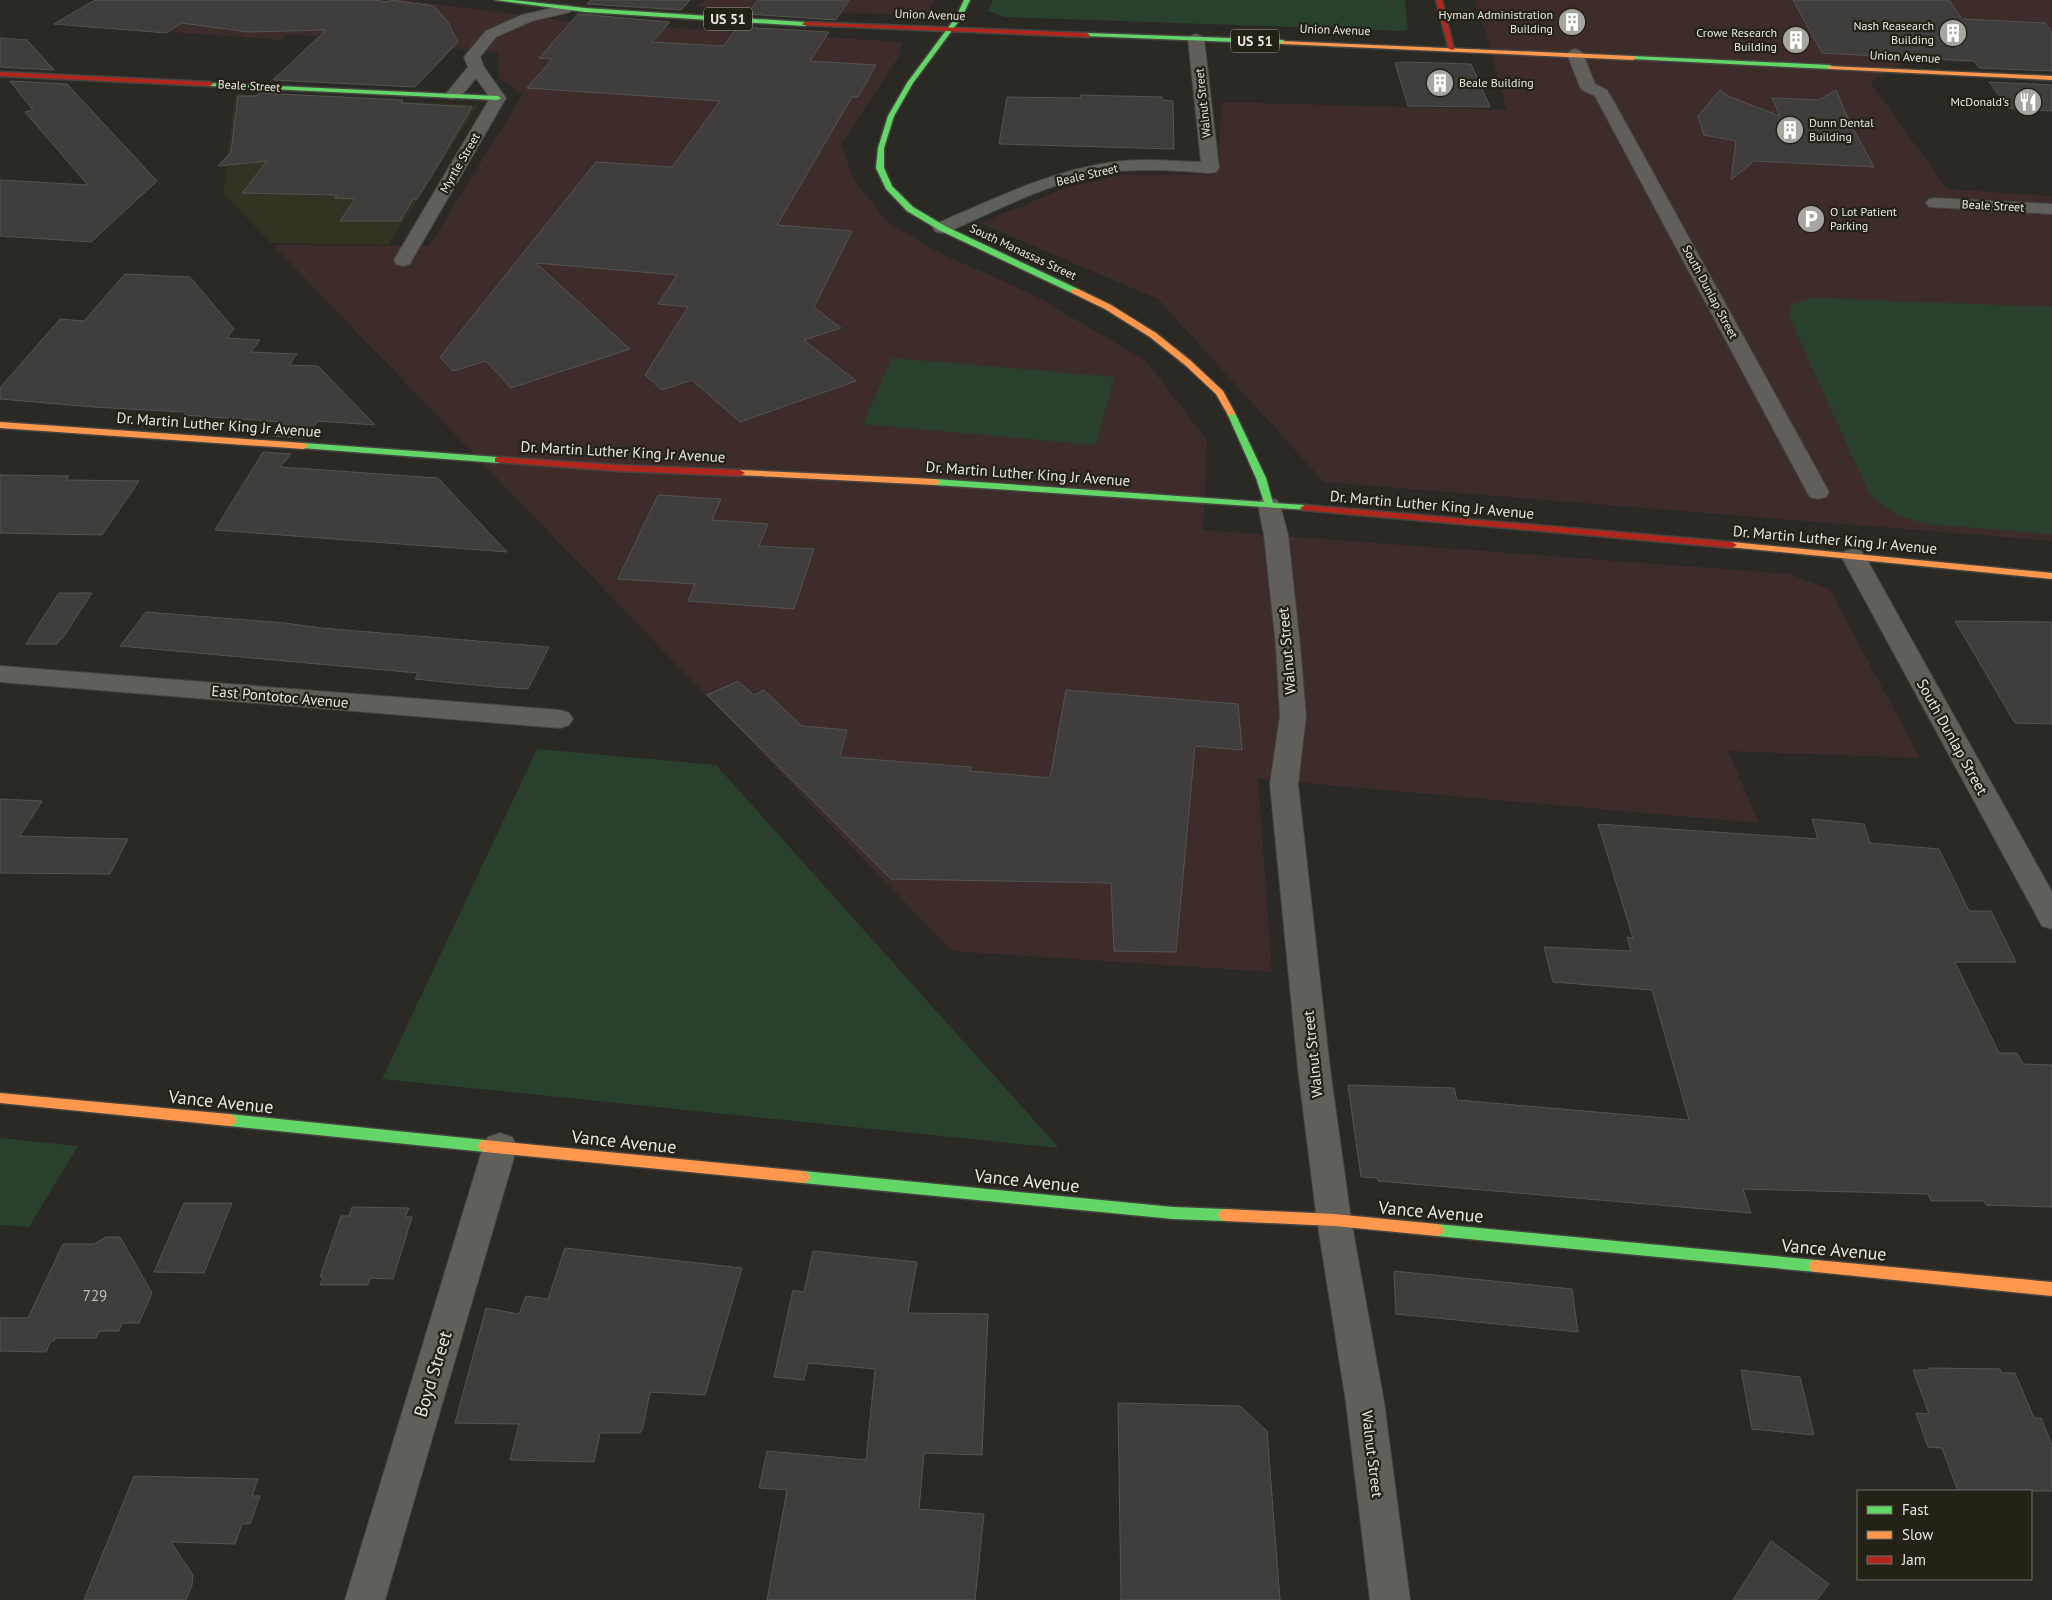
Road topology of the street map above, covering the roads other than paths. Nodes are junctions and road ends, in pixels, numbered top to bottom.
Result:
1 (531, 0) edge
2 (967, 0) edge
3 (1439, 0) edge
4 (504, 1) edge
5 (544, 6) junction
6 (565, 9) junction
7 (950, 30) junction
8 (490, 34) junction
9 (1196, 39) junction
10 (1452, 49) junction
11 (1574, 54) junction
12 (1594, 55) junction
13 (476, 67) junction
14 (0, 74) edge
15 (2052, 78) edge
16 (1603, 83) junction
17 (453, 95) junction
18 (498, 98) junction
19 (1210, 168) joint
20 (1935, 203) dead end
21 (2052, 209) edge
22 (942, 228) junction
23 (403, 260) dead end
24 (0, 425) edge
25 (1818, 492) dead end
26 (1269, 505) junction
27 (1853, 556) junction
28 (2052, 576) edge
29 (0, 674) edge
30 (560, 719) dead end
31 (2052, 918) edge
32 (0, 1098) edge
33 (500, 1147) junction
34 (1334, 1220) junction
35 (2052, 1288) edge
36 (365, 1600) edge
37 (1390, 1600) edge

1 - 5 main road
2 - 7 main road, South Manassas Street
3 - 10 main road
4 - 5 main road, Union Avenue / US 51
4 - 8 street
5 - 6 main road, Union Avenue / US 51
6 - 7 main road, Union Avenue / US 51
6 - 8 street
7 - 9 main road, Union Avenue / US 51
7 - 22 main road, South Manassas Street
8 - 13 street
9 - 10 main road, Union Avenue / US 51
9 - 19 street, Walnut Street
10 - 11 main road, Union Avenue / US 51
11 - 12 main road, Union Avenue / US 51
11 - 16 street, South Dunlap Street
12 - 15 main road, Union Avenue / US 51
12 - 16 street, South Dunlap Street
13 - 17 street
13 - 18 street
14 - 17 main road, Beale Street
16 - 25 street, South Dunlap Street
17 - 18 main road, Beale Street
18 - 23 street, Myrtle Street
19 - 22 street, Beale Street
20 - 21 street, Beale Street
22 - 26 main road, South Manassas Street
24 - 26 main road, Dr. Martin Luther King Jr Avenue
26 - 27 main road, Dr. Martin Luther King Jr Avenue
26 - 34 street, Walnut Street
27 - 28 main road, Dr. Martin Luther King Jr Avenue
27 - 31 street, South Dunlap Street
29 - 30 street, East Pontotoc Avenue
32 - 33 main road, Vance Avenue
33 - 34 main road, Vance Avenue
33 - 36 street, Boyd Street
34 - 35 main road, Vance Avenue
34 - 37 street, Walnut Street

